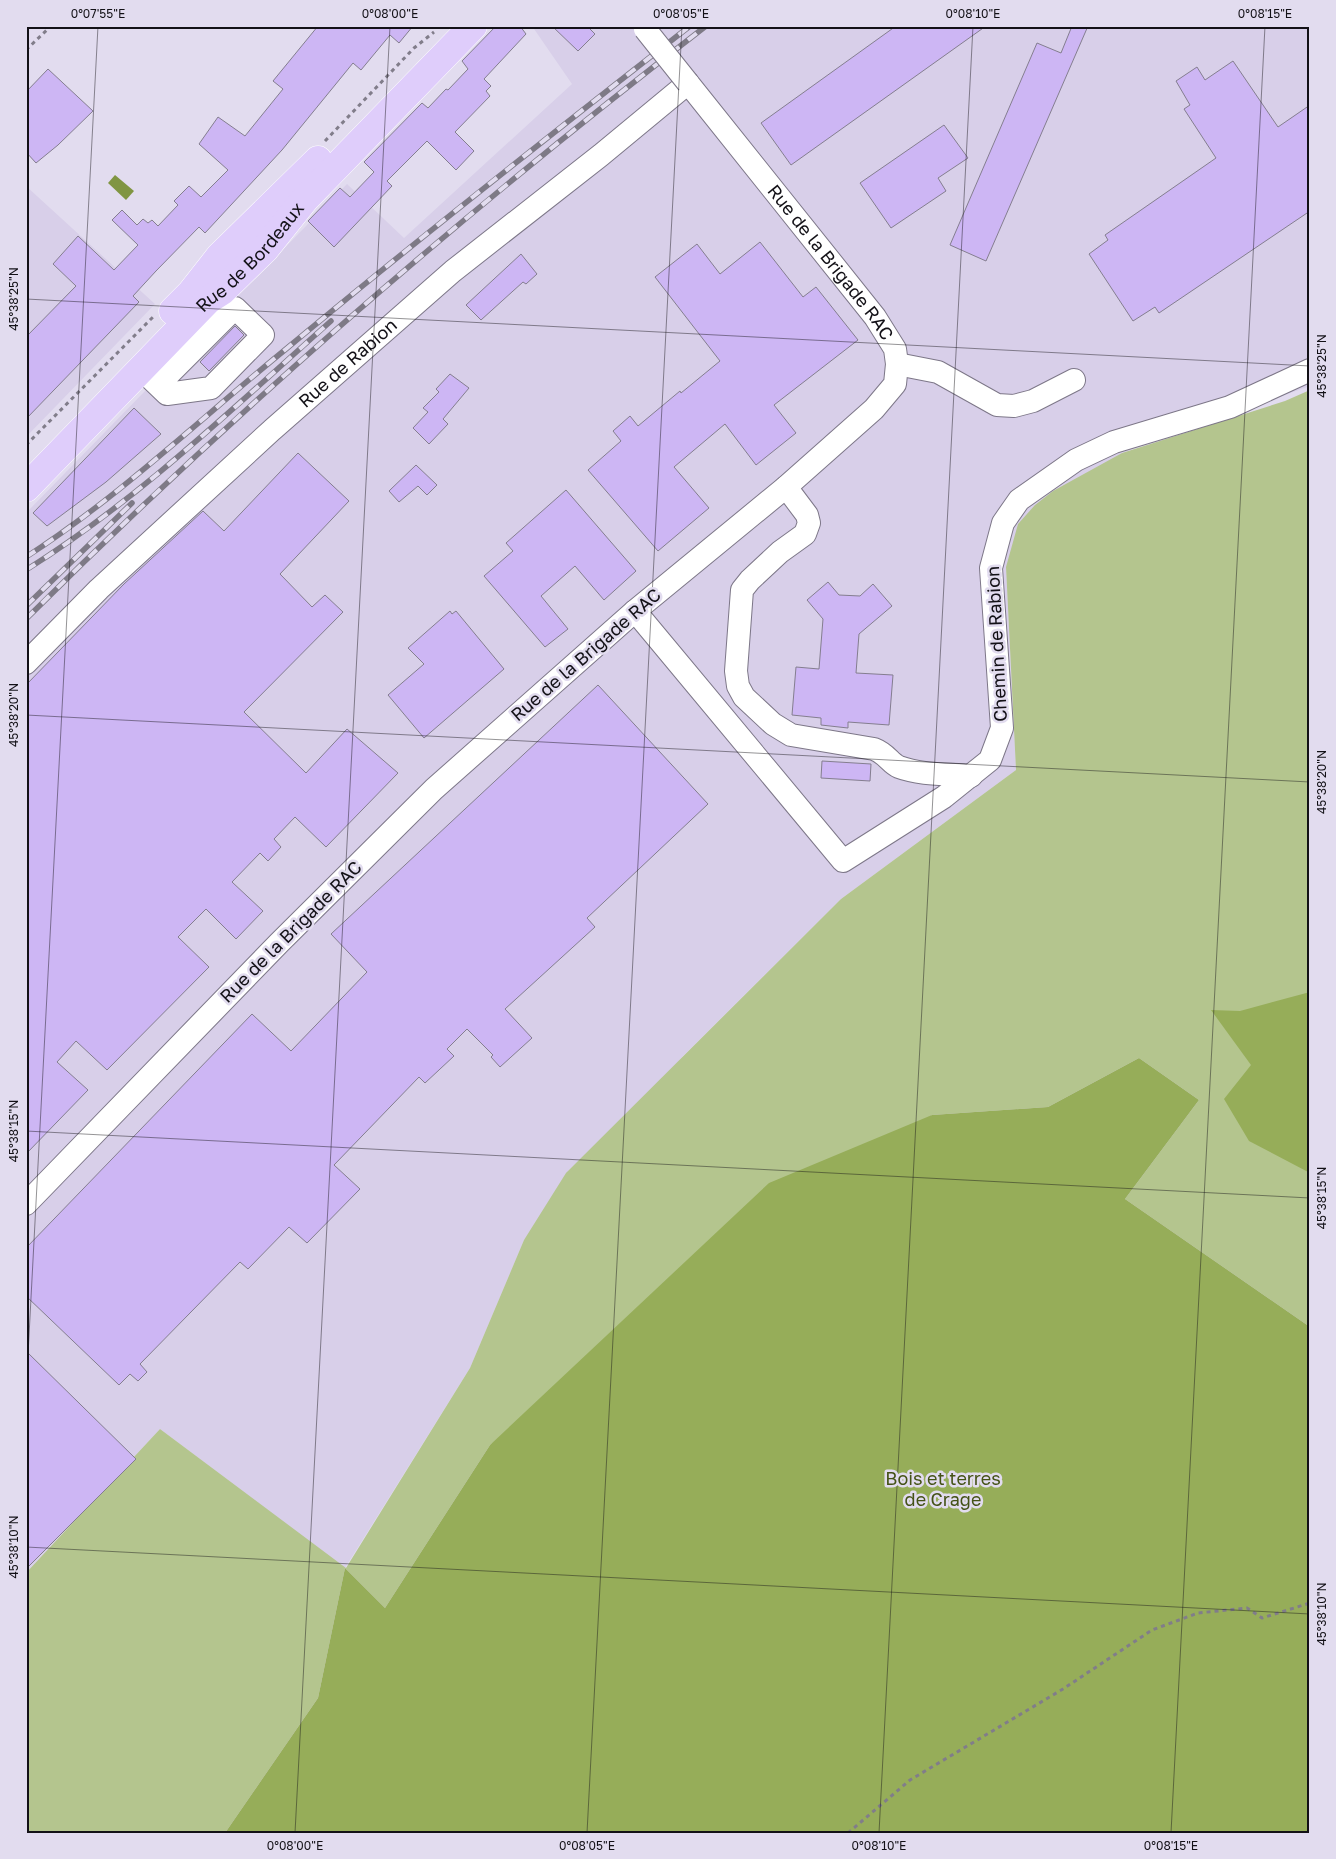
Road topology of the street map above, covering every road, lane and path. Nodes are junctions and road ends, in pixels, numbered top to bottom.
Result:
1 (51, 26) edge
2 (644, 28) edge
3 (455, 30) edge
4 (26, 50) edge
5 (688, 83) junction
6 (321, 145) dead end
7 (282, 210) junction
8 (228, 300) junction
9 (158, 311) dead end
10 (898, 364) junction
11 (1310, 370) edge
12 (150, 377) junction
13 (1074, 380) dead end
14 (26, 445) edge
15 (26, 464) edge
16 (26, 475) edge
17 (786, 487) junction
18 (26, 488) edge
19 (635, 611) junction
20 (26, 663) edge
21 (971, 776) junction
22 (26, 1204) edge
23 (1310, 1603) edge
24 (848, 1833) edge

1 - 4 path
2 - 5 street, Rue de la Brigade RAC, bridge
3 - 6 path
3 - 7 main road, Rue de Bordeaux
3 - 16 street
5 - 10 street, Rue de la Brigade RAC
5 - 20 street, Rue de Rabion
7 - 8 main road, Rue de Bordeaux
7 - 15 main road, Rue de Bordeaux
8 - 12 main road, Rue de Bordeaux
8 - 12 street
9 - 14 path
10 - 13 street
10 - 17 street, Rue de la Brigade RAC
11 - 21 street, Chemin de Rabion
12 - 18 main road, Rue de Bordeaux
17 - 19 street, Rue de la Brigade RAC
17 - 21 street
19 - 21 street, Chemin de Rabion
19 - 22 street, Rue de la Brigade RAC
23 - 24 path

